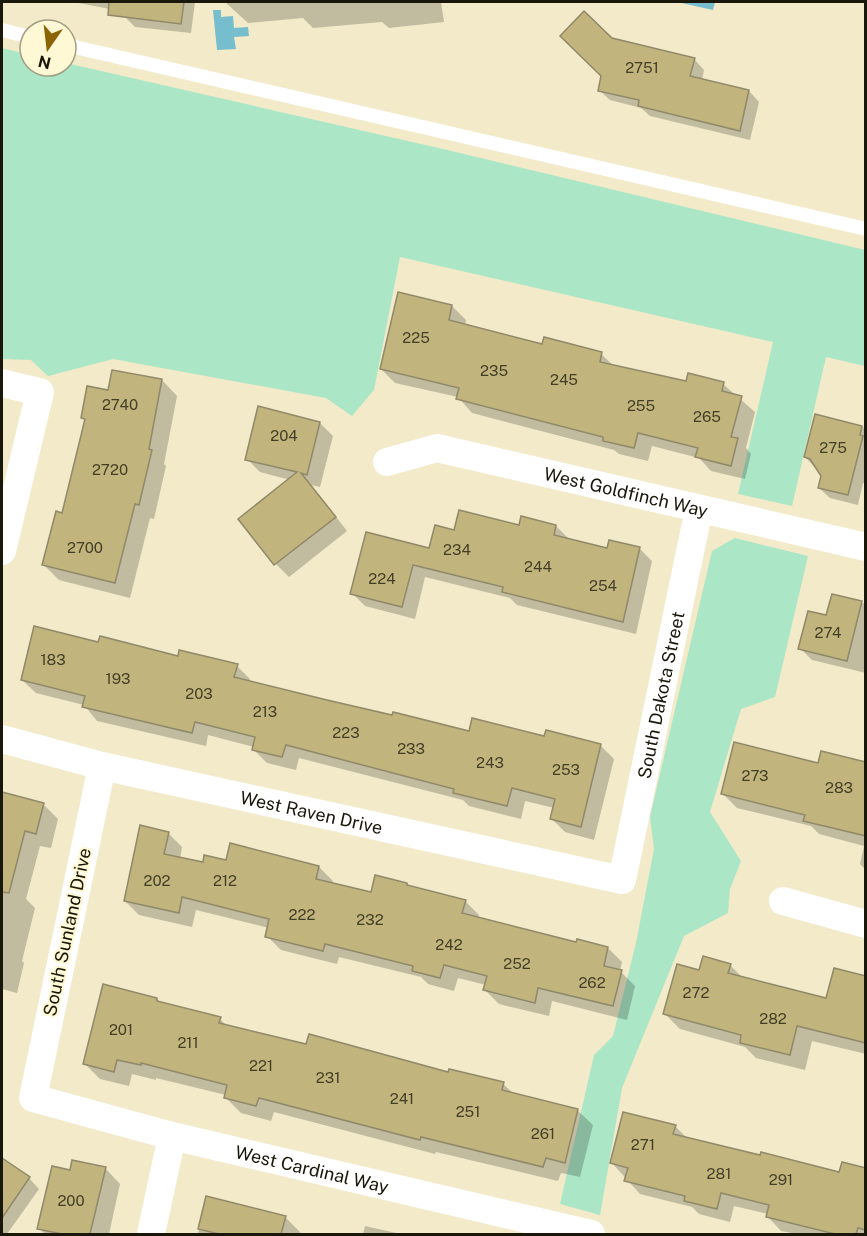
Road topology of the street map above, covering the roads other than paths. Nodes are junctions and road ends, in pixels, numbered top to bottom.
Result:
1 (2, 30) edge
2 (18, 34) edge
3 (78, 48) edge
4 (866, 230) edge
5 (2, 383) edge
6 (387, 462) dead end
7 (699, 509) junction
8 (866, 547) edge
9 (2, 551) edge
10 (2, 739) edge
11 (102, 766) junction
12 (622, 880) joint
13 (783, 901) dead end
14 (866, 924) edge
15 (33, 1098) joint
16 (172, 1136) junction
17 (499, 1224) edge
18 (151, 1234) edge
19 (591, 1234) edge

1 - 2 lane
3 - 4 lane
5 - 9 street
6 - 7 street, West Goldfinch Way
7 - 8 street, West Goldfinch Way
7 - 12 street, South Dakota Street
10 - 11 street, West Raven Drive
11 - 12 street, West Raven Drive
11 - 15 street, South Sunland Drive
13 - 14 street
15 - 16 street, West Cardinal Way
16 - 17 street, West Cardinal Way
16 - 18 street
17 - 19 street, West Cardinal Way

